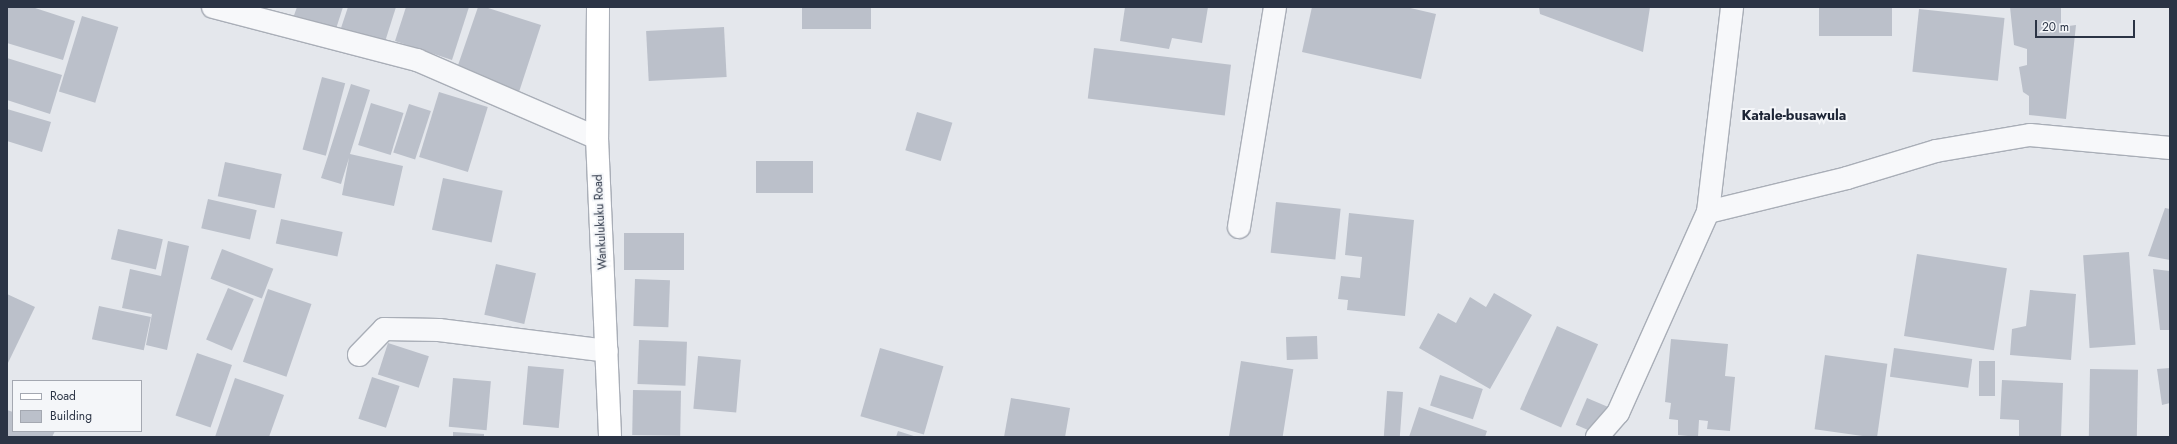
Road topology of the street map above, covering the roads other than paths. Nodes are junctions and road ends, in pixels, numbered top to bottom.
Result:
1 (214, 7) edge
2 (598, 7) edge
3 (1276, 7) edge
4 (1732, 7) edge
5 (597, 138) junction
6 (2170, 148) edge
7 (1708, 212) junction
8 (1239, 227) dead end
9 (607, 351) junction
10 (359, 355) dead end
11 (610, 437) edge
12 (1597, 437) edge

1 - 5 street
2 - 5 main road, Wankulukuku Road
3 - 8 street
4 - 7 street
5 - 9 main road, Wankulukuku Road
6 - 7 street
7 - 12 street
9 - 10 street
9 - 11 main road, Wankulukuku Road

